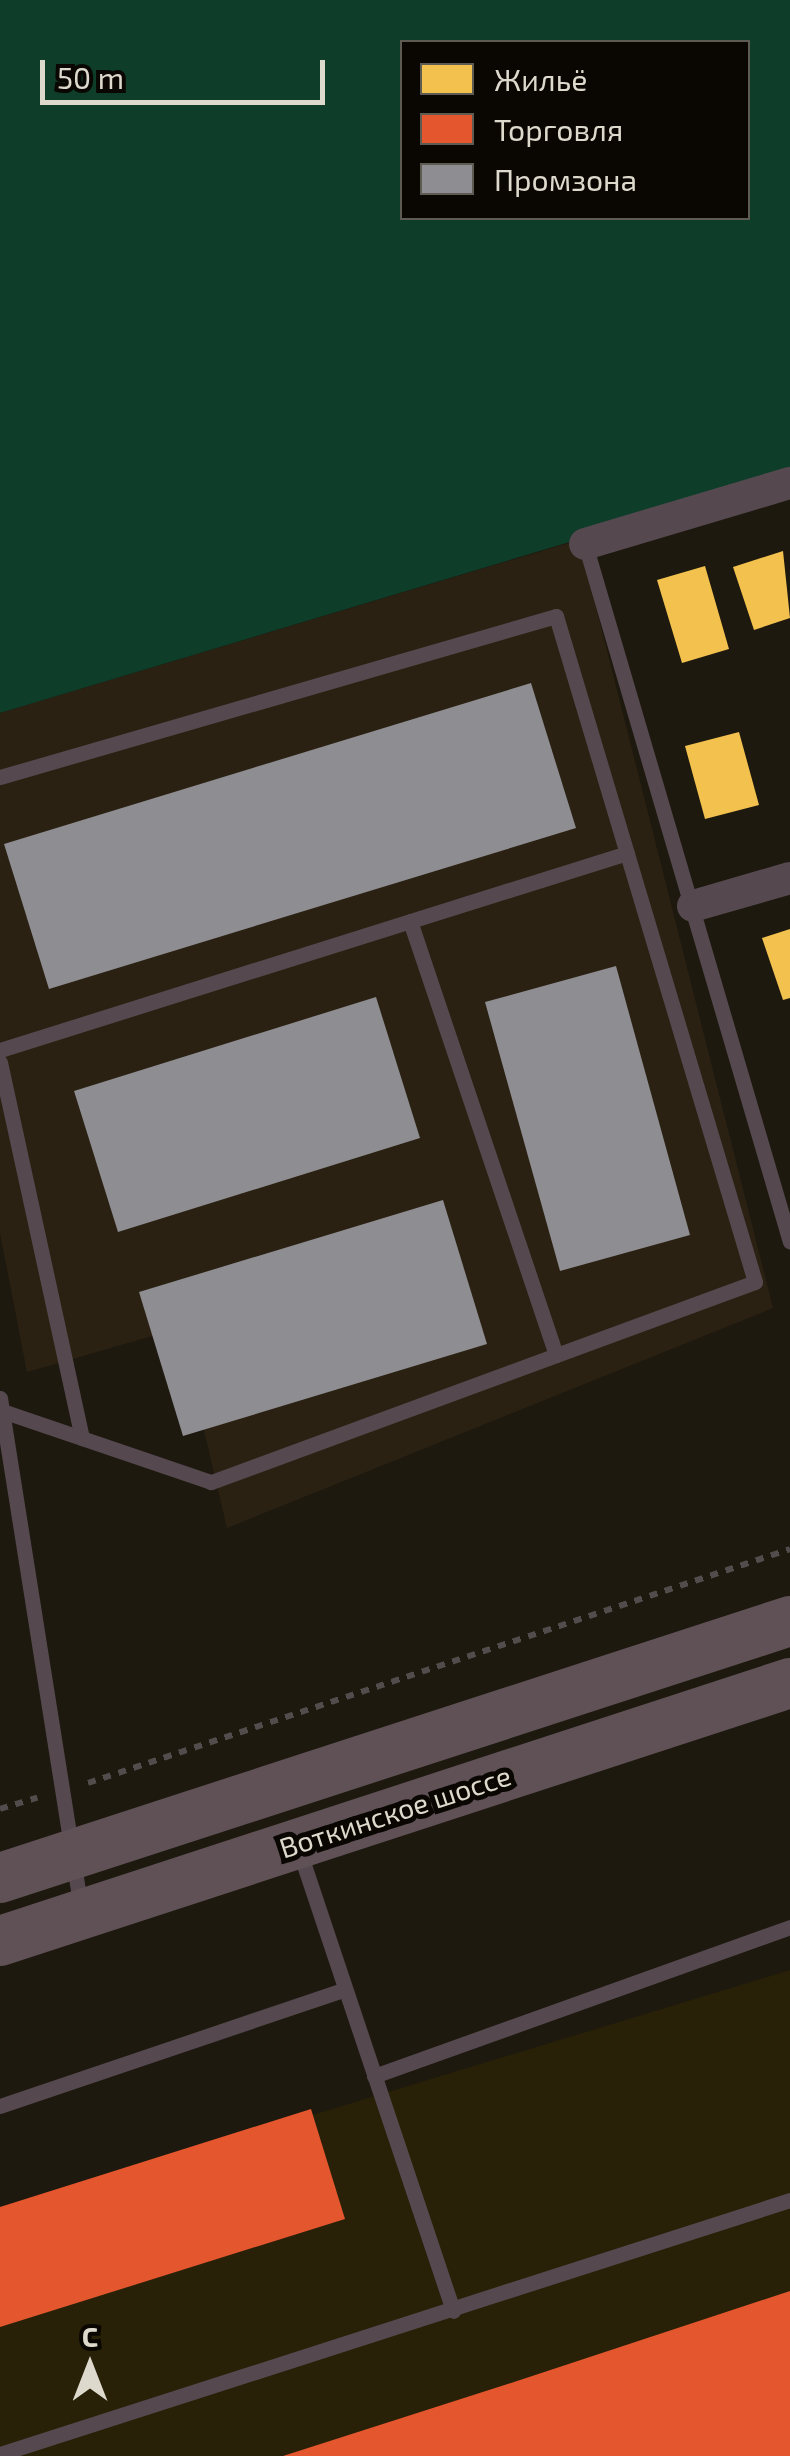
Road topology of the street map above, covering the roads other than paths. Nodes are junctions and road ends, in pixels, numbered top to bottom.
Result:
1 (790, 483) edge
2 (584, 544) joint
3 (0, 777) edge
4 (627, 853) junction
5 (790, 878) edge
6 (693, 906) junction
7 (410, 921) junction
8 (0, 1050) edge
9 (0, 1062) edge
10 (790, 1242) edge
11 (556, 1355) junction
12 (1, 1405) edge
13 (82, 1438) junction
14 (6, 1478) edge
15 (790, 1621) edge
16 (790, 1682) edge
17 (296, 1843) junction
18 (72, 1853) junction
19 (0, 1878) edge
20 (81, 1913) junction
21 (790, 1927) edge
22 (0, 1940) edge
23 (345, 1988) junction
24 (374, 2076) junction
25 (0, 2106) edge
26 (790, 2200) edge
27 (453, 2311) junction
28 (0, 2454) edge

1 - 2 street
2 - 6 lane
3 - 4 lane
4 - 7 lane
4 - 11 lane
5 - 6 street
6 - 10 lane
7 - 8 lane
7 - 11 lane
9 - 13 lane
11 - 13 lane
12 - 13 lane
12 - 14 lane
14 - 18 lane
15 - 18 main road
16 - 17 main road, Воткинское шоссе
17 - 20 main road, Воткинское шоссе
17 - 23 lane
18 - 19 main road
18 - 20 lane
20 - 22 main road, Воткинское шоссе
21 - 24 lane
23 - 24 lane
23 - 25 lane
24 - 27 lane
26 - 27 lane
27 - 28 lane

